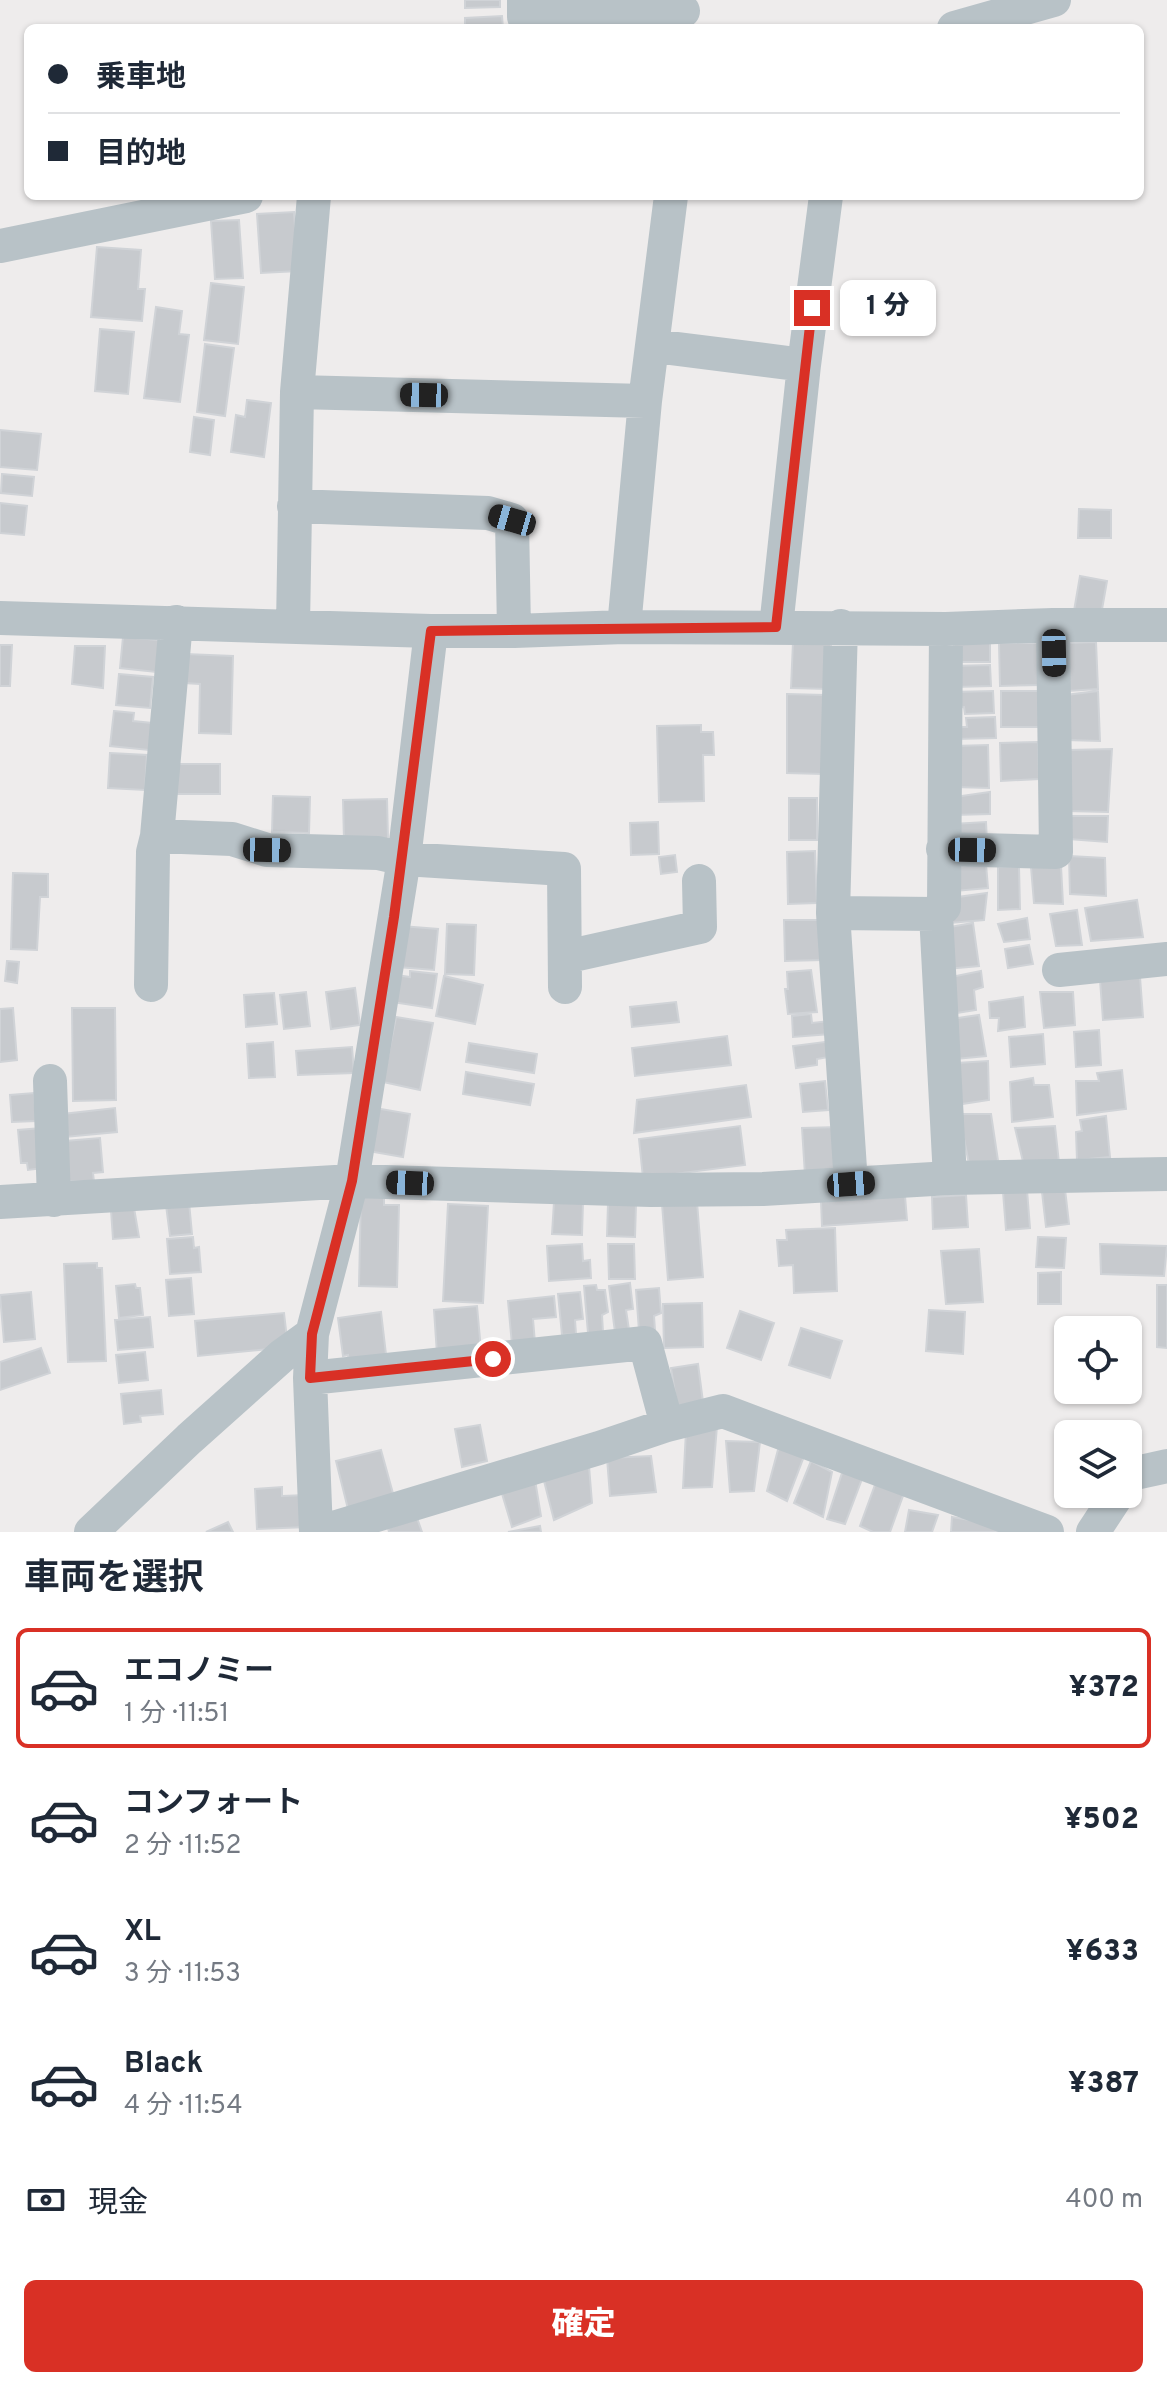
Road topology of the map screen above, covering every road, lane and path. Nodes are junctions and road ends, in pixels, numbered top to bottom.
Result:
1 (524, 0) edge
2 (1054, 0) edge
3 (683, 13) edge
4 (968, 24) edge
5 (226, 200) edge
6 (314, 200) edge
7 (671, 200) edge
8 (825, 200) edge
9 (0, 246) edge
10 (654, 346) junction
11 (804, 365) junction
12 (297, 392) junction
13 (645, 401) junction
14 (294, 506) junction
15 (0, 618) edge
16 (176, 622) junction
17 (1053, 625) junction
18 (1167, 625) edge
19 (293, 626) junction
20 (841, 626) junction
21 (624, 627) junction
22 (776, 627) junction
23 (946, 629) junction
24 (431, 631) junction
25 (514, 631) junction
26 (157, 836) junction
27 (943, 849) junction
28 (404, 859) junction
29 (699, 881) dead end
30 (833, 913) junction
31 (936, 914) junction
32 (1167, 959) edge
33 (1059, 970) dead end
34 (151, 985) dead end
35 (50, 1081) dead end
36 (1167, 1174) edge
37 (950, 1178) junction
38 (352, 1181) junction
39 (851, 1184) junction
40 (54, 1200) junction
41 (0, 1202) edge
42 (312, 1334) junction
43 (310, 1378) junction
44 (667, 1425) junction
45 (1167, 1466) edge
46 (1142, 1472) edge
47 (1109, 1508) edge
48 (91, 1532) edge
49 (318, 1532) edge
50 (1047, 1532) edge
51 (1093, 1532) edge

1 - 3 street
2 - 4 street
5 - 9 street
6 - 12 street
7 - 10 street
8 - 11 street
10 - 11 street
10 - 13 street
11 - 22 street
12 - 13 street
12 - 14 street
13 - 21 street
14 - 19 street
14 - 25 street
15 - 16 street
16 - 19 street
16 - 26 street
17 - 18 street
17 - 23 street
17 - 27 street
19 - 24 street
20 - 22 street
20 - 23 street
20 - 30 street
21 - 22 street
21 - 25 street
23 - 27 street
24 - 25 street
24 - 28 street
26 - 28 street
26 - 34 street
27 - 31 street
28 - 29 street
28 - 38 street
30 - 31 street
30 - 39 street
31 - 37 street
32 - 33 street
35 - 40 street
36 - 37 street
37 - 39 street
38 - 39 street
38 - 40 street
38 - 42 street
40 - 41 street
42 - 43 street
42 - 48 street
43 - 44 street
43 - 49 street
44 - 49 street
44 - 50 street
45 - 46 street
47 - 51 street

